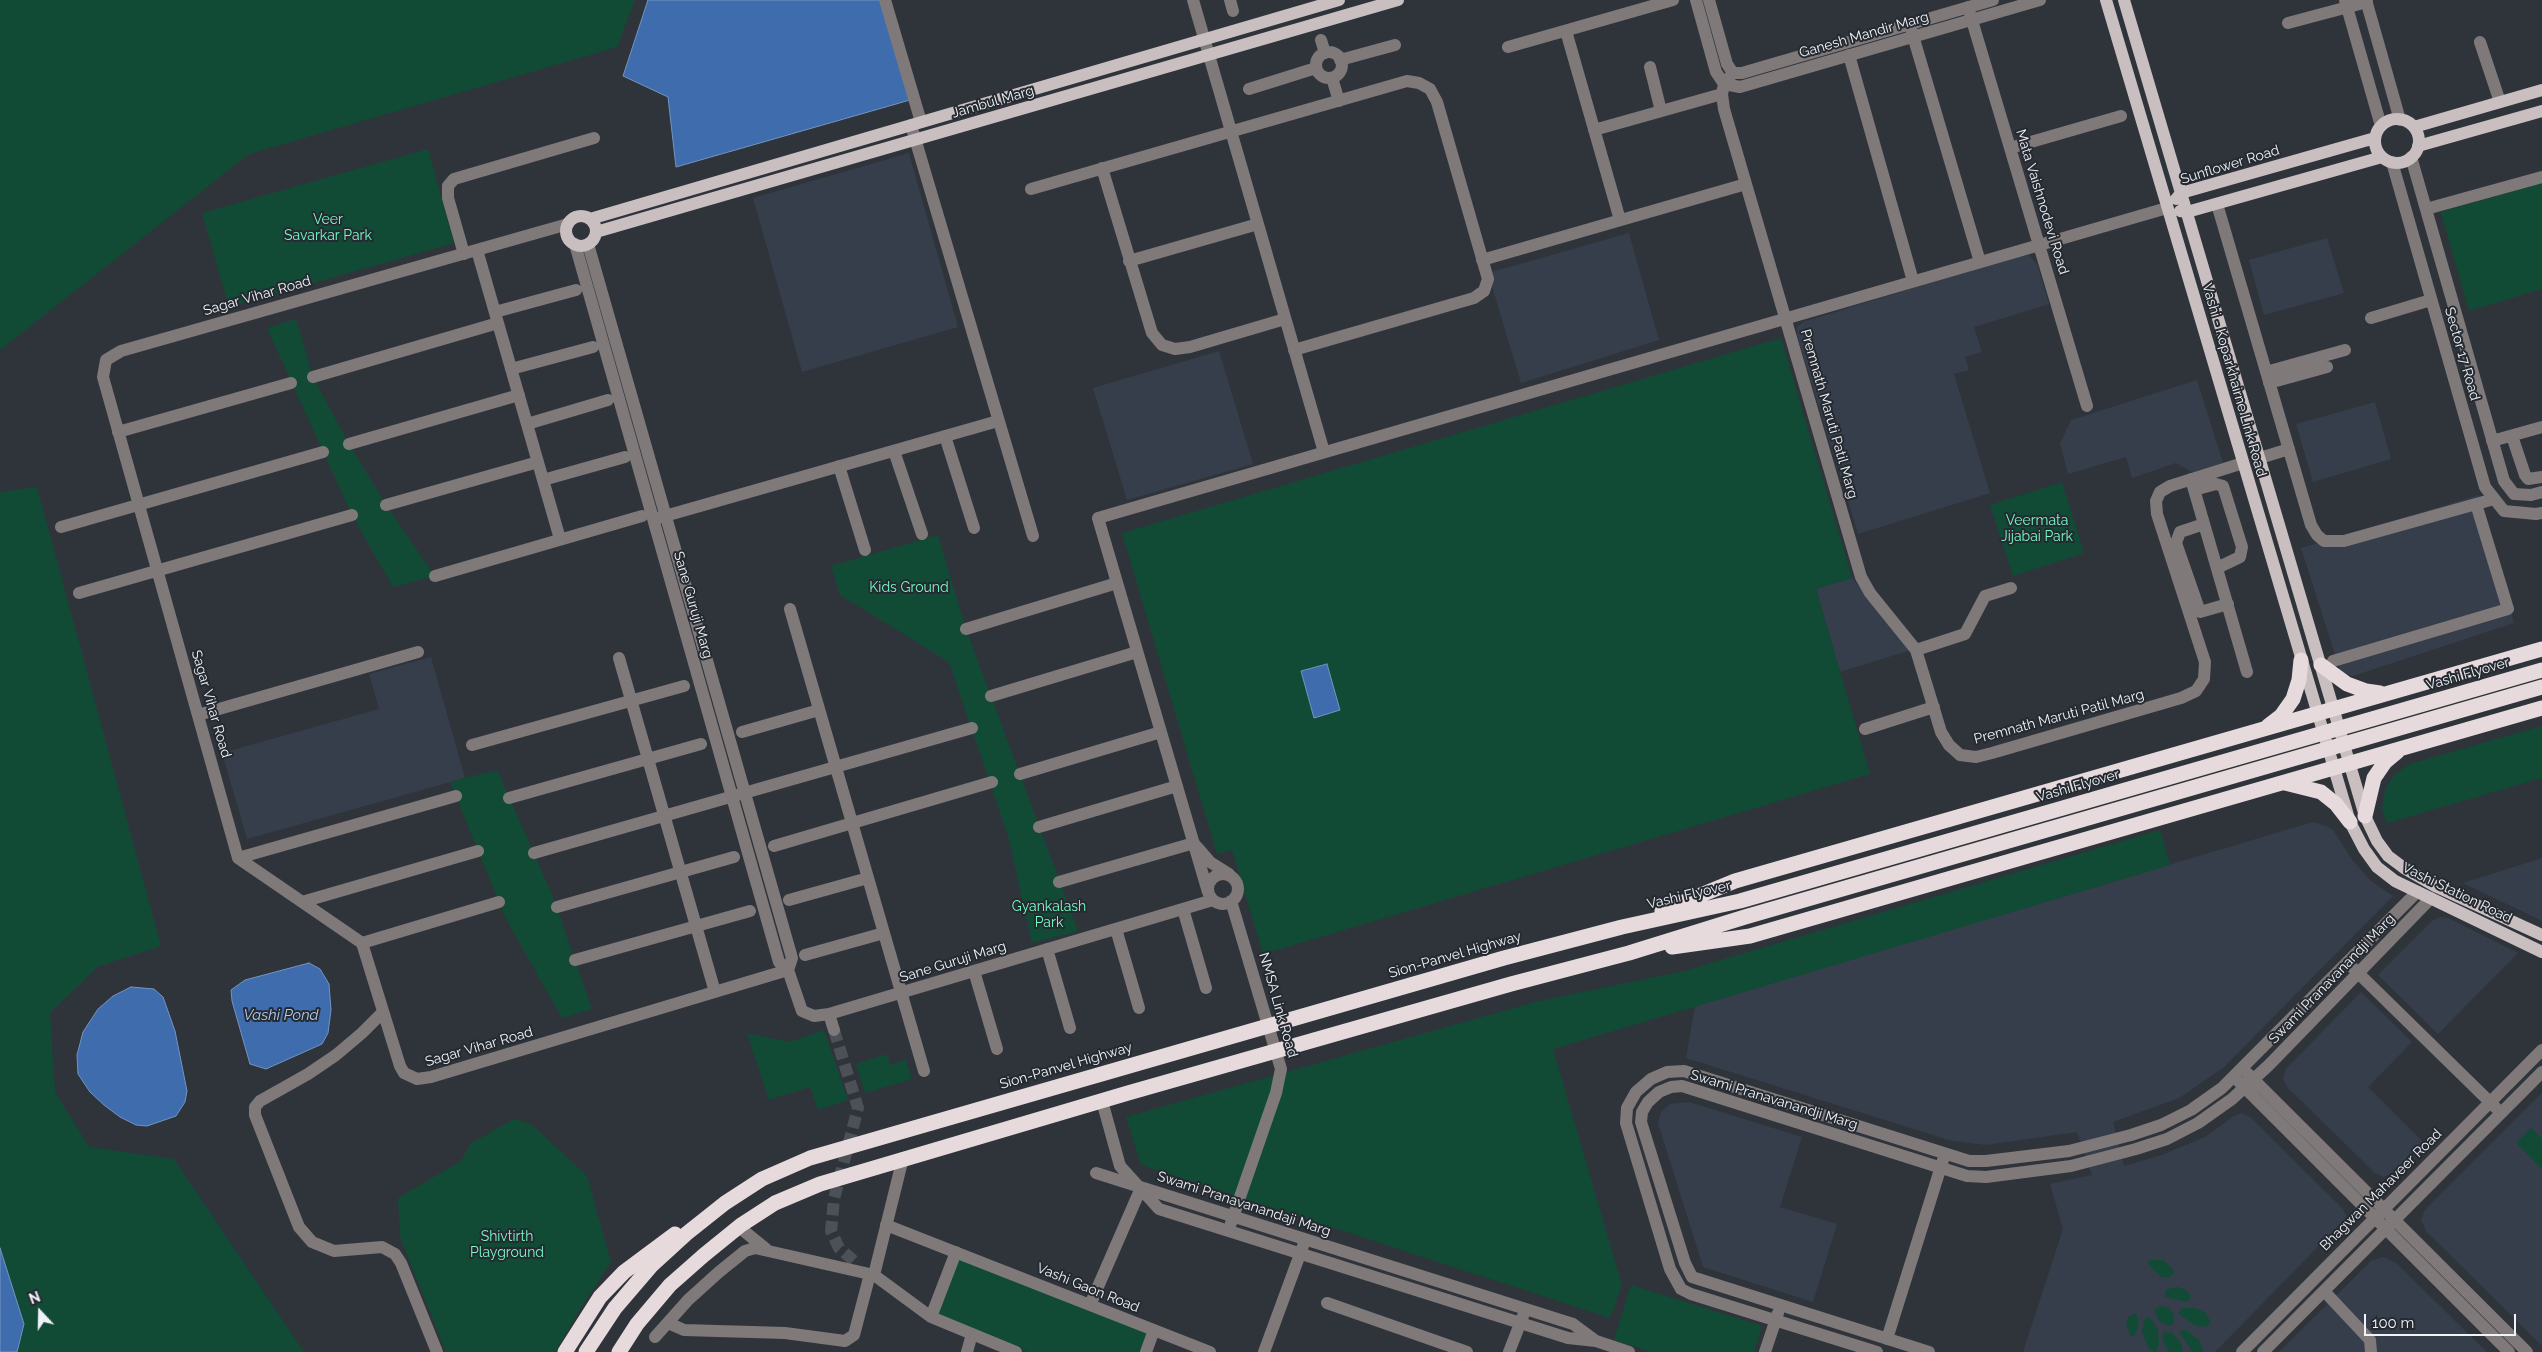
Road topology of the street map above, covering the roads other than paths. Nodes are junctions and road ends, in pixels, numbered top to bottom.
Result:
1 (885, 0) edge
2 (1193, 0) edge
3 (1339, 0) edge
4 (1398, 0) edge
5 (1673, 0) edge
6 (1696, 0) edge
7 (1709, 0) edge
8 (1992, 0) edge
9 (2106, 0) edge
10 (2124, 0) edge
11 (2036, 1) edge
12 (2366, 1) edge
13 (2346, 4) edge
14 (1968, 7) junction
15 (1972, 20) junction
16 (2288, 23) dead end
17 (1566, 31) junction
18 (1911, 31) junction
19 (1205, 39) junction
20 (1321, 40) dead end
21 (2480, 42) dead end
22 (1395, 45) dead end
23 (1860, 45) junction
24 (1508, 47) dead end
25 (1325, 53) junction
26 (1209, 55) junction
27 (1849, 55) junction
28 (1340, 60) junction
29 (1650, 67) dead end
30 (1316, 68) junction
31 (1732, 73) junction
32 (1332, 78) junction
33 (1249, 89) dead end
34 (1723, 89) junction
35 (2542, 90) edge
36 (1339, 101) junction
37 (2500, 102) junction
38 (1661, 111) junction
39 (2542, 111) edge
40 (2121, 116) dead end
41 (2400, 120) junction
42 (916, 124) junction
43 (2382, 126) junction
44 (2414, 127) junction
45 (1594, 130) junction
46 (1231, 131) junction
47 (594, 138) dead end
48 (2375, 138) junction
49 (915, 140) junction
50 (2010, 148) junction
51 (2415, 152) junction
52 (2387, 159) junction
53 (1102, 168) junction
54 (2542, 177) edge
55 (1746, 184) junction
56 (1031, 189) dead end
57 (2182, 193) junction
58 (2217, 204) junction
59 (2167, 208) junction
60 (2426, 209) junction
61 (2187, 212) junction
62 (590, 219) junction
63 (1620, 220) junction
64 (568, 224) junction
65 (1258, 224) junction
66 (549, 229) junction
67 (596, 232) junction
68 (571, 241) junction
69 (588, 244) junction
70 (2039, 245) junction
71 (477, 250) junction
72 (464, 254) junction
73 (1482, 260) junction
74 (1129, 261) junction
75 (1980, 262) junction
76 (1913, 281) junction
77 (576, 290) dead end
78 (2431, 300) junction
79 (497, 318) junction
80 (1785, 318) junction
81 (2371, 318) dead end
82 (1286, 319) junction
83 (593, 347) dead end
84 (2466, 348) junction
85 (1294, 350) junction
86 (2344, 350) dead end
87 (2446, 354) junction
88 (2326, 368) dead end
89 (512, 369) junction
90 (313, 377) dead end
91 (2268, 377) junction
92 (291, 383) dead end
93 (519, 395) junction
94 (608, 400) dead end
95 (2087, 406) dead end
96 (998, 421) junction
97 (527, 424) junction
98 (2542, 427) edge
99 (118, 432) junction
100 (945, 436) junction
101 (2512, 436) junction
102 (2492, 441) junction
103 (349, 444) dead end
104 (2289, 449) junction
105 (894, 450) junction
106 (323, 452) dead end
107 (1324, 452) junction
108 (625, 457) dead end
109 (2260, 458) junction
110 (538, 462) junction
111 (2243, 463) junction
112 (839, 466) junction
113 (2542, 477) edge
114 (543, 480) junction
115 (2193, 485) junction
116 (2542, 492) edge
117 (2514, 494) junction
118 (2494, 499) junction
119 (139, 504) junction
120 (2476, 504) junction
121 (386, 505) dead end
122 (2504, 512) junction
123 (2542, 513) edge
124 (352, 515) dead end
125 (666, 516) junction
126 (647, 518) junction
127 (2204, 524) junction
128 (61, 527) dead end
129 (974, 528) dead end
130 (922, 534) dead end
131 (1033, 536) dead end
132 (560, 540) junction
133 (865, 550) dead end
134 (2217, 568) junction
135 (157, 571) junction
136 (434, 576) dead end
137 (1117, 583) junction
138 (2011, 588) dead end
139 (79, 593) dead end
140 (2228, 604) junction
141 (790, 609) dead end
142 (966, 629) dead end
143 (2542, 649) edge
144 (1916, 650) junction
145 (418, 652) dead end
146 (1137, 652) junction
147 (620, 658) dead end
148 (2301, 660) junction
149 (2327, 663) junction
150 (2542, 670) edge
151 (2247, 672) dead end
152 (684, 686) dead end
153 (2542, 687) edge
154 (2387, 694) junction
155 (991, 696) dead end
156 (632, 701) junction
157 (1934, 707) junction
158 (2542, 708) edge
159 (2334, 709) junction
160 (819, 710) junction
161 (2317, 714) junction
162 (198, 715) junction
163 (972, 728) dead end
164 (2265, 728) junction
165 (1865, 729) dead end
166 (742, 732) dead end
167 (1161, 732) junction
168 (701, 744) dead end
169 (472, 746) dead end
170 (2402, 748) junction
171 (648, 759) junction
172 (2350, 763) junction
173 (836, 768) junction
174 (2333, 768) junction
175 (1020, 774) dead end
176 (992, 782) dead end
177 (2282, 783) junction
178 (1177, 786) junction
179 (745, 793) junction
180 (456, 796) dead end
181 (732, 797) junction
182 (509, 798) dead end
183 (664, 816) junction
184 (2365, 816) junction
185 (2350, 822) junction
186 (852, 824) junction
187 (1039, 827) dead end
188 (1194, 843) junction
189 (774, 846) dead end
190 (478, 851) dead end
191 (534, 853) dead end
192 (734, 857) dead end
193 (238, 858) junction
194 (681, 872) junction
195 (1231, 876) junction
196 (868, 878) junction
197 (1060, 882) dead end
198 (2417, 892) junction
199 (1210, 896) junction
200 (2431, 898) junction
201 (789, 900) dead end
202 (1231, 901) junction
203 (302, 902) junction
204 (499, 902) dead end
205 (557, 908) dead end
206 (1184, 909) junction
207 (750, 911) dead end
208 (2501, 916) junction
209 (696, 926) junction
210 (1622, 927) junction
211 (1116, 929) junction
212 (2495, 929) junction
213 (884, 933) junction
214 (2542, 935) edge
215 (362, 943) junction
216 (1047, 949) junction
217 (2542, 952) edge
218 (1629, 953) junction
219 (805, 955) dead end
220 (575, 960) dead end
221 (2348, 963) junction
222 (788, 970) junction
223 (974, 971) junction
224 (2358, 973) junction
225 (1206, 988) dead end
226 (715, 992) junction
227 (901, 993) junction
228 (1139, 1008) dead end
229 (383, 1012) junction
230 (829, 1014) junction
231 (1070, 1028) dead end
232 (834, 1030) tunnel mouth
233 (997, 1049) dead end
234 (2542, 1050) edge
235 (924, 1070) dead end
236 (2238, 1072) junction
237 (2542, 1072) edge
238 (2249, 1084) junction
239 (1102, 1100) junction
240 (2490, 1102) junction
241 (2501, 1113) junction
242 (1945, 1153) junction
243 (903, 1158) junction
244 (1940, 1168) junction
245 (1096, 1173) dead end
246 (1142, 1188) junction
247 (725, 1203) junction
248 (2379, 1214) junction
249 (1233, 1216) junction
250 (886, 1225) junction
251 (2390, 1225) junction
252 (739, 1227) junction
253 (1228, 1231) junction
254 (1306, 1239) junction
255 (766, 1249) junction
256 (956, 1252) junction
257 (1301, 1254) junction
258 (855, 1262) tunnel mouth
259 (2438, 1272) junction
260 (872, 1274) junction
261 (2324, 1291) junction
262 (1327, 1303) dead end
263 (1090, 1304) junction
264 (1780, 1306) junction
265 (1526, 1309) junction
266 (931, 1317) junction
267 (1776, 1321) junction
268 (668, 1323) junction
269 (1520, 1323) junction
270 (1154, 1330) junction
271 (972, 1334) junction
272 (656, 1337) dead end
273 (1887, 1339) junction
274 (1594, 1347) edge
275 (437, 1352) edge
276 (565, 1352) edge
277 (586, 1352) edge
278 (618, 1352) edge
279 (967, 1352) edge
280 (1016, 1352) edge
281 (1146, 1352) edge
282 (1210, 1352) edge
283 (1264, 1352) edge
284 (1468, 1352) edge
285 (1509, 1352) edge
286 (1629, 1352) edge
287 (1765, 1352) edge
288 (1877, 1352) edge
289 (1929, 1352) edge
290 (2242, 1352) edge
291 (2263, 1352) edge
292 (2371, 1352) edge
293 (2509, 1352) edge
294 (2526, 1352) edge

1 - 42 street
2 - 19 street
3 - 19 main road, Jambul Marg
4 - 26 main road, Jambul Marg
5 - 17 street
6 - 34 street, Premnath Maruti Patil Marg
7 - 31 street
8 - 14 street, Ganesh Mandir Marg
9 - 59 main road, Vashi - Koparkhairne Link Road
10 - 57 main road, Vashi - Koparkhairne Link Road
11 - 15 street, Ganesh Mandir Marg
12 - 13 street
12 - 41 street
13 - 16 street
13 - 43 street
14 - 15 street, Mata Vaishnodevi Road
14 - 18 street, Ganesh Mandir Marg
15 - 18 street, Ganesh Mandir Marg
15 - 50 street, Mata Vaishnodevi Road
17 - 24 street
17 - 45 street
18 - 23 street, Ganesh Mandir Marg
18 - 75 street
19 - 26 street
19 - 42 main road, Jambul Marg
20 - 25 street
21 - 37 street
22 - 28 street
23 - 27 street, Ganesh Mandir Marg
23 - 31 street, Ganesh Mandir Marg
25 - 28 street
25 - 30 street
26 - 46 street
26 - 49 main road, Jambul Marg
27 - 34 street, Ganesh Mandir Marg
27 - 76 street
28 - 32 street
29 - 38 street
30 - 32 street
30 - 33 street
31 - 34 street
32 - 36 street
34 - 38 street, Ganesh Mandir Marg
34 - 55 street, Premnath Maruti Patil Marg
35 - 37 main road
36 - 46 street
36 - 73 street
37 - 44 main road
38 - 45 street, Ganesh Mandir Marg
39 - 51 main road
40 - 50 street
41 - 43 main road
41 - 44 main road
42 - 49 street
42 - 62 main road, Jambul Marg
43 - 48 main road
44 - 51 main road
45 - 63 street
46 - 53 street
46 - 65 street
47 - 72 street
48 - 52 main road
48 - 57 main road, Sunflower Road
49 - 67 main road, Jambul Marg
49 - 96 street
50 - 70 street, Mata Vaishnodevi Road
51 - 52 main road
51 - 60 street, Sector 17 Road
52 - 58 main road
52 - 78 street, Sector 17 Road
53 - 56 street
53 - 74 street
54 - 60 street
55 - 63 street
55 - 80 street, Premnath Maruti Patil Marg
57 - 59 main road, Sunflower Road
57 - 61 main road, Vashi - Koparkhairne Link Road
58 - 61 main road
58 - 91 street
59 - 61 main road
59 - 70 street
59 - 111 main road, Vashi - Koparkhairne Link Road
60 - 84 street, Sector 17 Road
61 - 109 main road, Vashi - Koparkhairne Link Road
62 - 64 main road
62 - 67 main road
63 - 73 street
64 - 66 street, Sagar Vihar Road
64 - 68 main road
65 - 74 street
65 - 82 street
66 - 68 street
66 - 71 street, Sagar Vihar Road
67 - 69 main road
68 - 69 main road
68 - 126 street, Sane Guruji Marg
69 - 125 street, Sane Guruji Marg
70 - 75 street
70 - 95 street, Mata Vaishnodevi Road
71 - 72 street, Sagar Vihar Road
71 - 79 street
72 - 99 street, Sagar Vihar Road
73 - 85 street
74 - 82 street
75 - 76 street
76 - 80 street
77 - 79 street
78 - 81 street
78 - 87 street, Sector 17 Road
79 - 89 street
79 - 90 street
80 - 107 street
80 - 144 street, Premnath Maruti Patil Marg
82 - 85 street
83 - 89 street
84 - 87 street
84 - 102 street, Sector 17 Road
85 - 107 street
86 - 91 street
87 - 118 street, Sector 17 Road
88 - 91 street
89 - 93 street
91 - 104 street
92 - 99 street
93 - 97 street
93 - 103 street
94 - 97 street
96 - 100 street
96 - 131 street
97 - 110 street
98 - 101 street
99 - 119 street, Sagar Vihar Road
100 - 105 street
100 - 129 street
101 - 102 street
101 - 113 street
102 - 117 street, Sector 17 Road
104 - 109 street
104 - 120 street
105 - 112 street
105 - 130 street
106 - 119 street
107 - 137 street
108 - 114 street
109 - 111 main road
109 - 149 main road, Vashi - Koparkhairne Link Road
110 - 114 street
110 - 121 street
111 - 115 street, Premnath Maruti Patil Marg
111 - 148 main road, Vashi - Koparkhairne Link Road
112 - 125 street
112 - 133 street
114 - 132 street
115 - 127 street
115 - 134 street
115 - 157 street, Premnath Maruti Patil Marg
116 - 117 street
117 - 122 street
118 - 120 street
118 - 122 street, Sector 17 Road
119 - 128 street
119 - 135 street, Sagar Vihar Road
120 - 149 street
122 - 123 street
124 - 135 street
125 - 126 street
125 - 179 street, Sane Guruji Marg
126 - 132 street
126 - 181 street, Sane Guruji Marg
127 - 134 street
127 - 140 street
132 - 136 street
134 - 140 street
135 - 139 street
135 - 162 street, Sagar Vihar Road
137 - 142 street
137 - 146 street
138 - 144 street
140 - 151 street
141 - 160 street
143 - 154 highway
144 - 157 street, Premnath Maruti Patil Marg
145 - 162 street
146 - 155 street
146 - 167 street
147 - 156 street
148 - 161 main road, Vashi - Koparkhairne Link Road
148 - 164 highway
149 - 154 highway
149 - 159 main road, Vashi - Koparkhairne Link Road
150 - 210 highway, Vashi Flyover
152 - 156 street
153 - 218 highway
154 - 159 highway
156 - 169 street
156 - 171 street
157 - 165 street
158 - 170 highway
159 - 161 highway
159 - 172 main road, Vashi - Koparkhairne Link Road
160 - 166 street
160 - 173 street
161 - 164 highway
161 - 174 main road, Vashi - Koparkhairne Link Road
162 - 193 street, Sagar Vihar Road
163 - 173 street
164 - 210 highway
167 - 175 street
167 - 178 street
168 - 171 street
170 - 172 highway
170 - 184 highway
171 - 182 street
171 - 183 street
172 - 174 highway
172 - 184 main road, Vashi Station Road
173 - 179 street
173 - 186 street
174 - 177 highway
174 - 185 main road, Vashi Station Road
176 - 186 street
177 - 185 highway
177 - 218 highway
178 - 187 street
178 - 188 street
179 - 181 street
179 - 222 street, Sane Guruji Marg
180 - 193 street
181 - 183 street
181 - 222 street, Sane Guruji Marg
183 - 191 street
183 - 194 street
184 - 208 main road, Vashi Station Road
185 - 198 main road, Vashi Station Road
186 - 189 street
186 - 196 street
188 - 195 street
188 - 197 street
188 - 199 street
190 - 203 street
192 - 194 street
193 - 203 street
194 - 205 street
194 - 209 street
195 - 199 street
195 - 202 street
196 - 201 street
196 - 213 street
198 - 200 main road, Vashi Station Road
198 - 221 street, Swami Pranavanandji Marg
199 - 202 street
199 - 206 street, Sane Guruji Marg
200 - 212 main road, Vashi Station Road
200 - 224 street, Swami Pranavanandji Marg
202 - 249 street, NMSA Link Road
203 - 215 street
204 - 215 street
206 - 211 street, Sane Guruji Marg
206 - 225 street
207 - 209 street
208 - 212 main road
208 - 214 main road, Vashi Station Road
209 - 220 street
209 - 226 street
210 - 247 highway, Sion-Panvel Highway
211 - 216 street, Sane Guruji Marg
211 - 228 street
212 - 217 main road, Vashi Station Road
213 - 219 street
213 - 227 street
215 - 229 street, Sagar Vihar Road
216 - 223 street, Sane Guruji Marg
216 - 231 street
218 - 239 highway
221 - 224 street
221 - 236 street, Swami Pranavanandji Marg
222 - 226 street, Sagar Vihar Road
222 - 230 street, Sane Guruji Marg
223 - 227 street, Sane Guruji Marg
223 - 233 street
224 - 238 street, Swami Pranavanandji Marg
224 - 240 street
226 - 229 street, Sagar Vihar Road
227 - 230 street, Sane Guruji Marg
227 - 235 street
229 - 275 street
230 - 232 street
234 - 240 street, Bhagwan Mahaveer Road
236 - 238 street
236 - 242 street, Swami Pranavanandji Marg
237 - 241 street
238 - 244 street, Swami Pranavanandji Marg
238 - 248 street
239 - 243 highway
239 - 246 street
240 - 241 street
240 - 248 street, Bhagwan Mahaveer Road
241 - 251 street
242 - 244 street
242 - 267 street, Swami Pranavanandji Marg
243 - 250 street
243 - 252 highway
244 - 264 street, Swami Pranavanandji Marg
244 - 273 street
245 - 246 street
246 - 249 street, Swami Pranavanandaji Marg
246 - 253 street, Swami Pranavanandaji Marg
246 - 263 street
247 - 276 highway
247 - 277 highway, Sion-Panvel Highway
248 - 251 street
248 - 290 street, Bhagwan Mahaveer Road
249 - 253 street, NMSA Link Road
249 - 254 street, Swami Pranavanandaji Marg
250 - 256 street, Vashi Gaon Road
250 - 260 street
251 - 259 street
251 - 261 street
252 - 255 street
252 - 278 highway
253 - 257 street, Swami Pranavanandaji Marg
254 - 257 street
254 - 265 street, Swami Pranavanandaji Marg
255 - 260 street
255 - 268 street
256 - 263 street, Vashi Gaon Road
256 - 266 street
257 - 269 street, Swami Pranavanandaji Marg
257 - 283 street
258 - 260 street
259 - 293 street
259 - 294 street
260 - 266 street
260 - 268 street
261 - 291 street
261 - 292 street
262 - 284 street
263 - 270 street, Vashi Gaon Road
264 - 267 street
264 - 273 street, Swami Pranavanandji Marg
265 - 269 street
265 - 274 street, Swami Pranavanandaji Marg
266 - 271 street
267 - 287 street
267 - 288 street, Swami Pranavanandji Marg
268 - 272 street
269 - 274 street, Swami Pranavanandaji Marg
269 - 285 street
270 - 281 street
270 - 282 street, Vashi Gaon Road
271 - 279 street
271 - 280 street
273 - 289 street, Swami Pranavanandji Marg
274 - 286 street, Swami Pranavanandaji Marg

